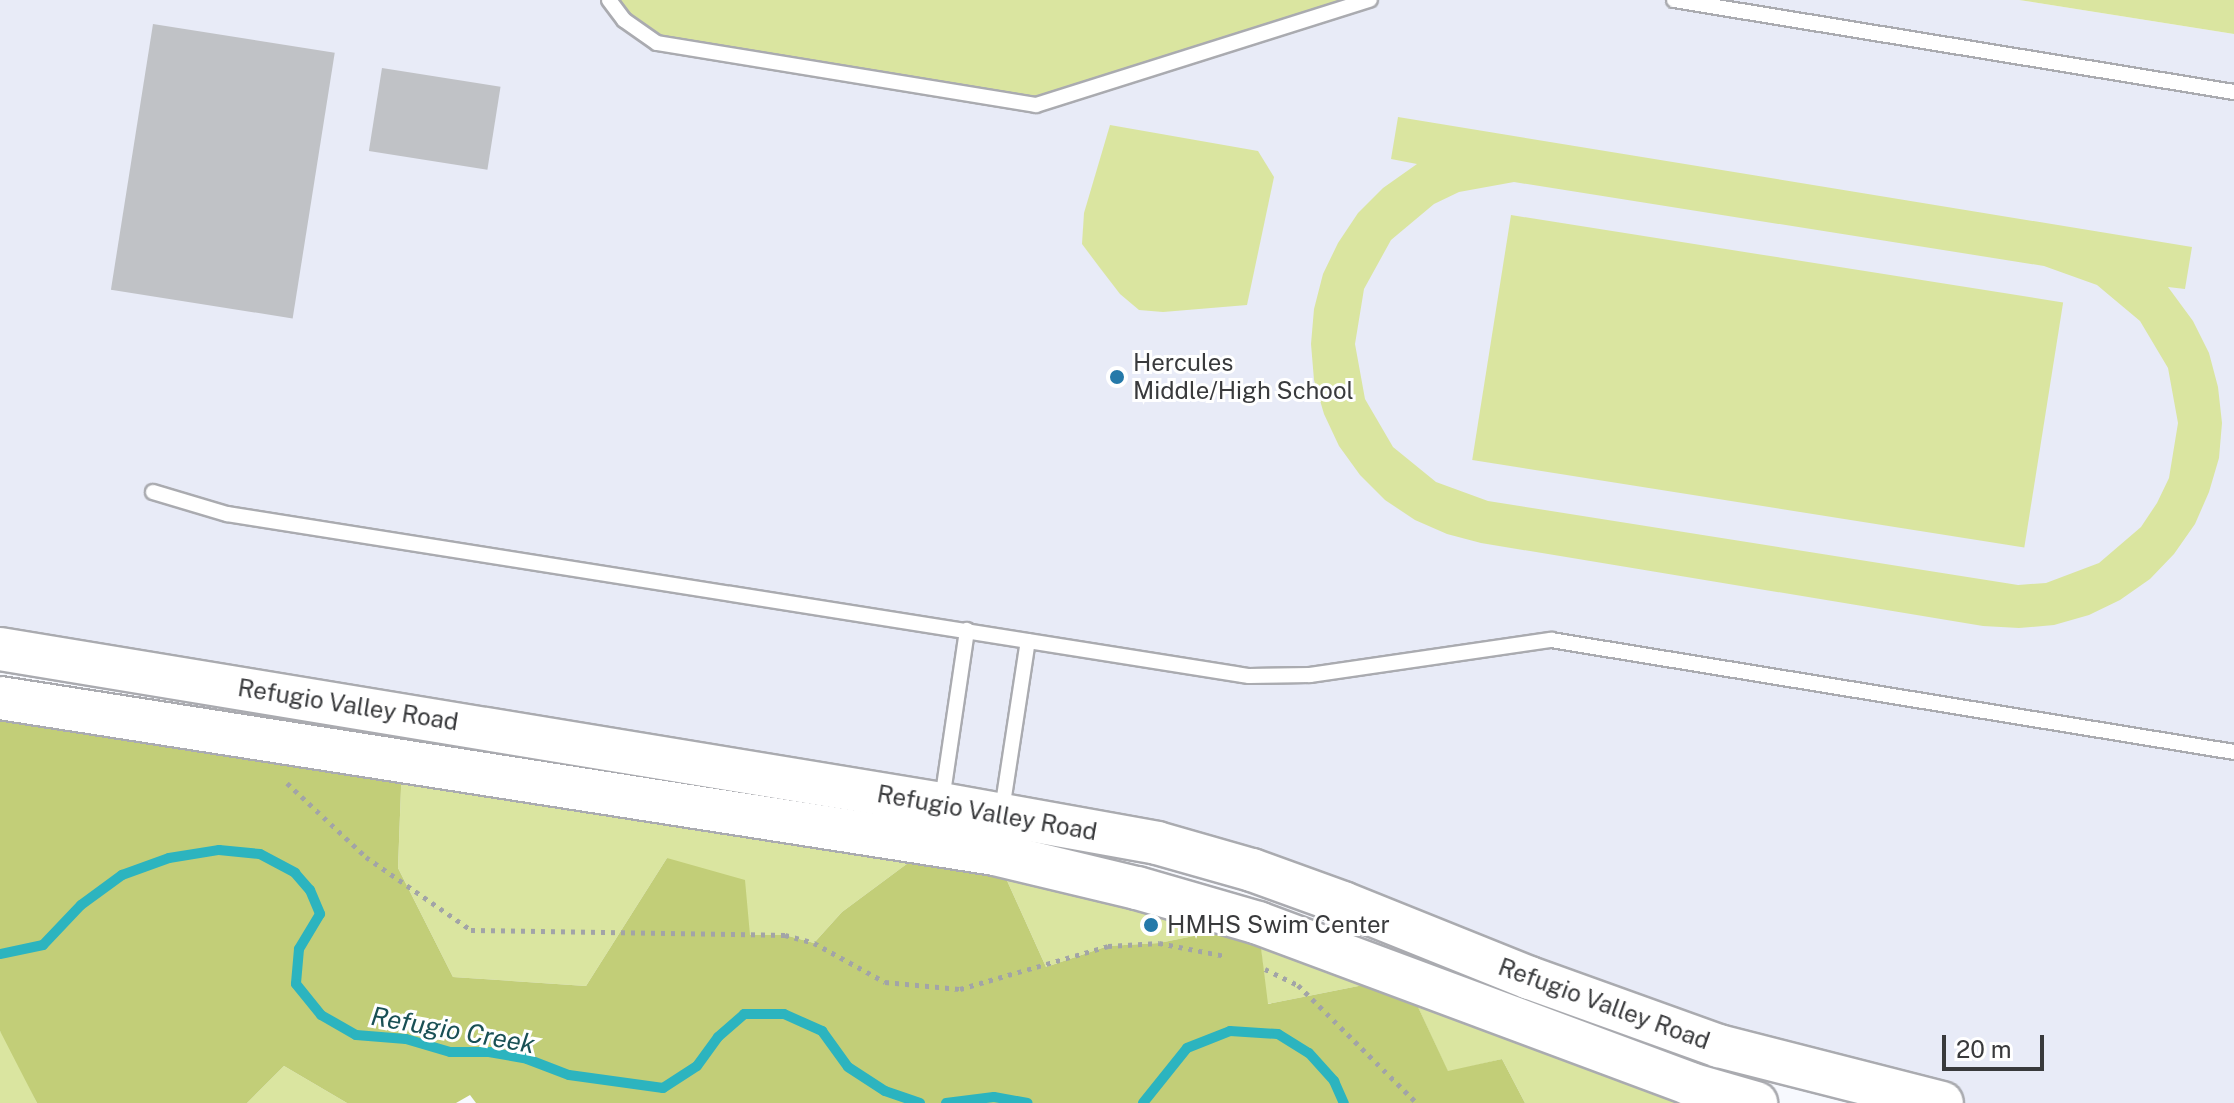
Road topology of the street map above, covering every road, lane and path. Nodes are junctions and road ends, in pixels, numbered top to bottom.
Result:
1 (609, 0) edge
2 (1370, 0) edge
3 (1674, 0) edge
4 (2234, 92) edge
5 (153, 492) dead end
6 (967, 630) junction
7 (1028, 641) junction
8 (0, 649) edge
9 (0, 698) edge
10 (2234, 752) edge
11 (282, 779) dead end
12 (938, 824) junction
13 (998, 834) junction
14 (1233, 958) dead end
15 (1260, 967) dead end
16 (1417, 1103) edge
17 (1756, 1103) edge
18 (1942, 1103) edge

1 - 2 lane
3 - 4 lane
5 - 6 lane
6 - 7 lane
6 - 12 lane
7 - 10 lane
7 - 13 lane
8 - 12 street, Refugio Valley Road
9 - 12 street, Refugio Valley Road
11 - 14 path
12 - 13 street, Refugio Valley Road
13 - 17 street, Refugio Valley Road
13 - 18 street, Refugio Valley Road
15 - 16 path

